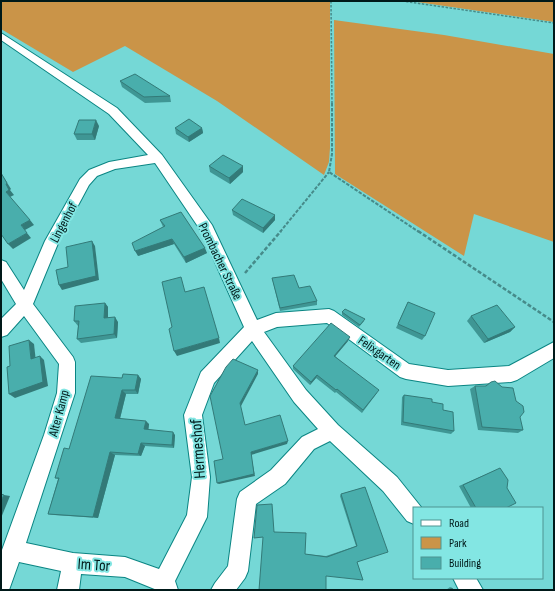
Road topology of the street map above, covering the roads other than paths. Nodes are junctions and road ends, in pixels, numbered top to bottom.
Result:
1 (1, 36) edge
2 (158, 158) junction
3 (1, 266) edge
4 (25, 305) junction
5 (253, 329) junction
6 (1, 330) edge
7 (554, 349) edge
8 (332, 431) junction
9 (413, 513) edge
10 (12, 550) junction
11 (73, 563) junction
12 (464, 579) edge
13 (1, 585) edge
14 (166, 586) edge
15 (68, 590) edge
16 (222, 590) edge
17 (472, 590) edge

1 - 2 street, Prombacher Straße
2 - 4 street, Lingenhof
2 - 5 street, Prombacher Straße
3 - 4 street, Alter Kamp
4 - 6 street, Lingenhof
4 - 10 street, Alter Kamp
5 - 7 street, Felixgarten
5 - 8 street, Prombacher Straße
5 - 14 street, Hermeshof
8 - 9 street, Prombacher Straße
8 - 16 street
10 - 11 street, Im Tor
10 - 13 street, Alter Kamp
11 - 14 street, Im Tor
11 - 15 street
12 - 17 street

